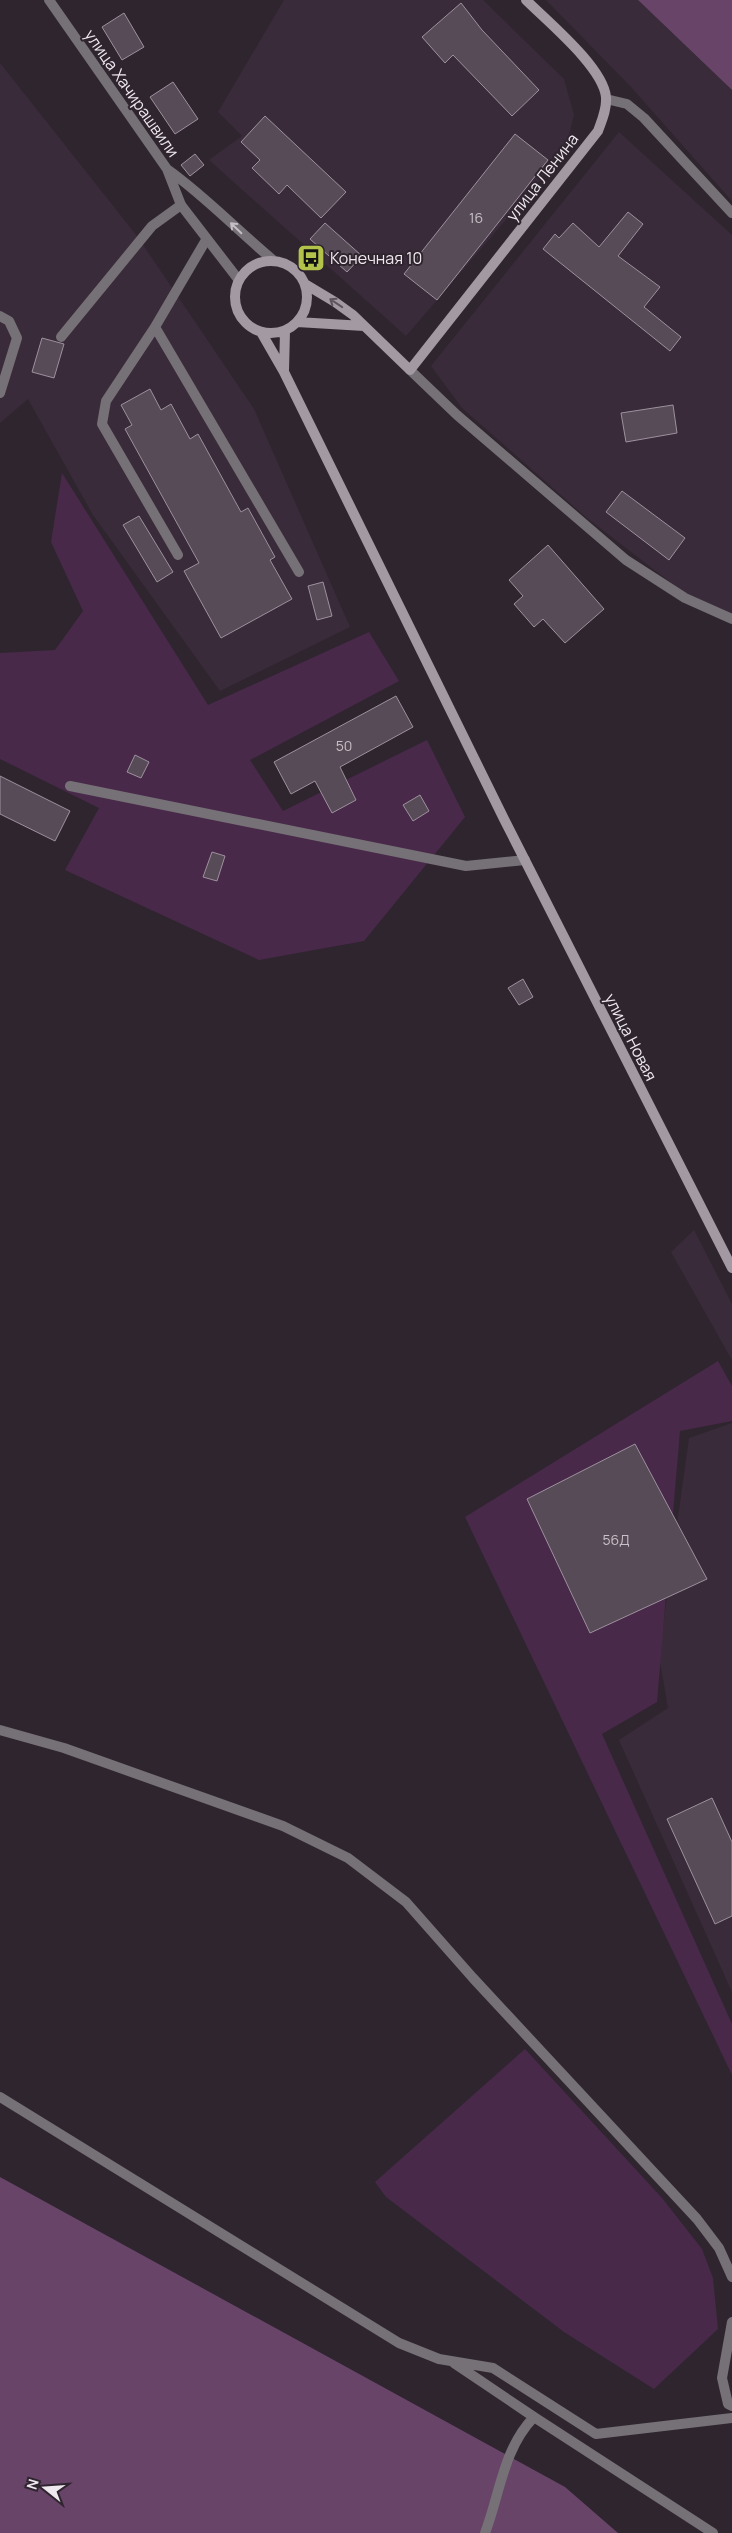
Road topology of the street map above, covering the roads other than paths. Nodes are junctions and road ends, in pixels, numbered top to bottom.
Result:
1 (49, 0) edge
2 (526, 0) edge
3 (606, 99) junction
4 (167, 169) junction
5 (181, 205) junction
6 (732, 213) edge
7 (206, 240) junction
8 (272, 260) junction
9 (238, 279) junction
10 (305, 284) junction
11 (0, 316) edge
12 (297, 322) junction
13 (364, 326) junction
14 (155, 327) junction
15 (285, 331) junction
16 (261, 332) junction
17 (61, 337) dead end
18 (410, 370) junction
19 (284, 372) junction
20 (0, 393) edge
21 (178, 555) dead end
22 (299, 572) dead end
23 (732, 620) edge
24 (70, 786) dead end
25 (525, 860) junction
26 (732, 1268) edge
27 (0, 1730) edge
28 (0, 2097) edge
29 (732, 2277) edge
30 (732, 2322) edge
31 (451, 2361) junction
32 (732, 2406) edge
33 (534, 2417) junction
34 (732, 2418) edge
35 (484, 2533) edge
36 (713, 2533) edge

1 - 4 street, улица Хачирашвили
2 - 3 street
3 - 6 street
3 - 18 street, улица Ленина
4 - 5 street, улица Хачирашвили
8 -> 4 street
5 - 7 street, улица Хачирашвили
5 - 17 street
7 - 9 street, улица Хачирашвили
7 - 14 street
8 - 9 street
8 - 10 street
9 - 16 street
10 - 12 street
13 -> 10 street
11 - 20 street
12 - 13 street
12 - 15 street
13 - 18 street
14 - 21 street
14 - 22 street
15 - 16 street
15 - 19 street
16 - 19 street, улица Новая
18 - 23 street
19 - 25 street, улица Новая
24 - 25 street
25 - 26 street, улица Новая
27 - 29 street
28 - 31 street
30 - 32 street
31 - 33 street
31 - 34 street
33 - 35 street
33 - 36 street

